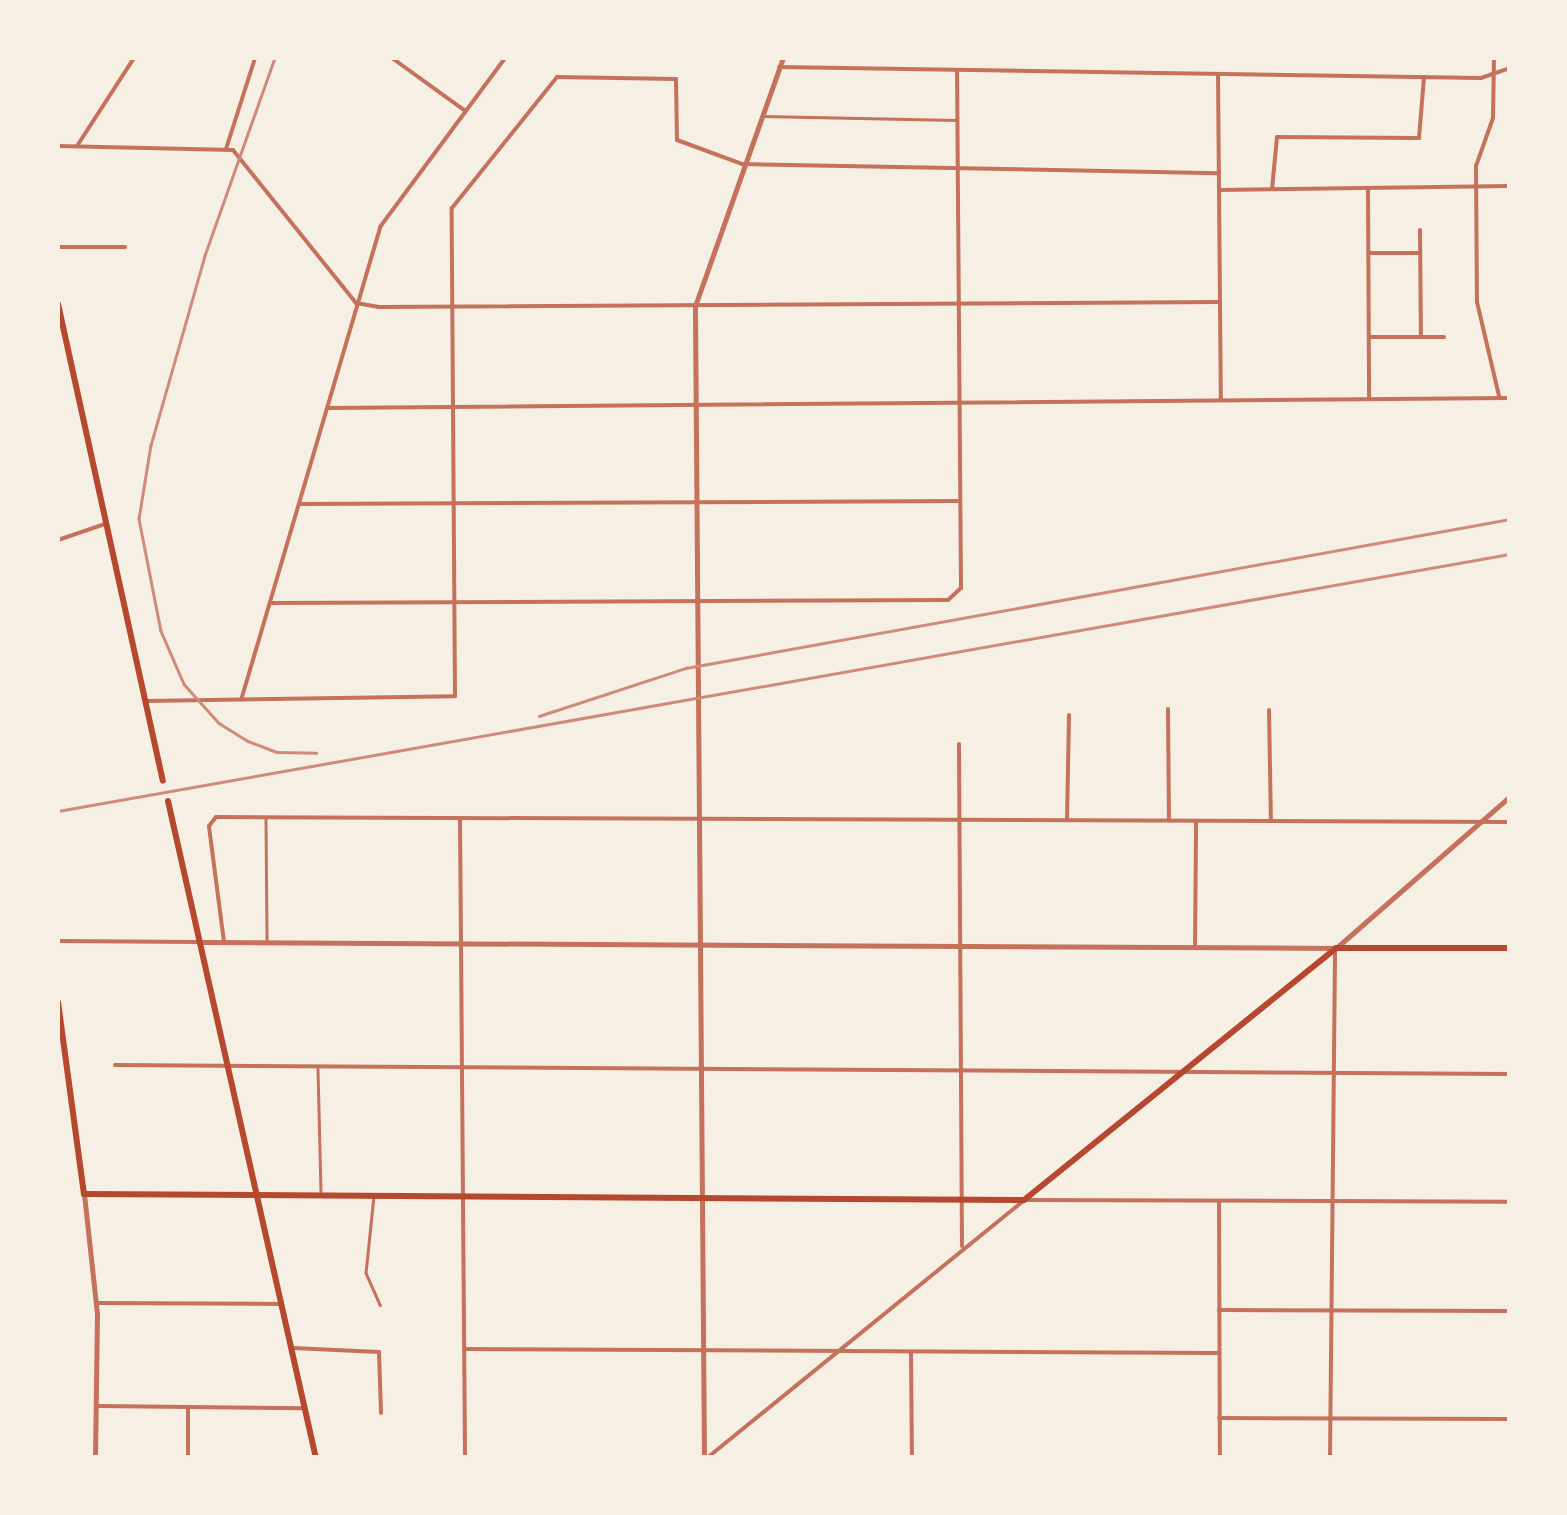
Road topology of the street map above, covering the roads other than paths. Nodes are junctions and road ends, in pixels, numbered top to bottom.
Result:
1 (134, 58) edge
2 (255, 58) edge
3 (392, 58) edge
4 (504, 58) edge
5 (783, 58) edge
6 (1494, 58) edge
7 (779, 68) junction
8 (1510, 68) edge
9 (1494, 69) junction
10 (957, 70) junction
11 (1218, 75) junction
12 (1424, 77) junction
13 (464, 110) junction
14 (762, 116) junction
15 (957, 120) junction
16 (58, 146) edge
17 (77, 146) junction
18 (226, 148) junction
19 (742, 164) junction
20 (957, 170) junction
21 (1218, 173) junction
22 (1476, 186) junction
23 (1510, 186) edge
24 (1368, 188) junction
25 (1272, 189) junction
26 (1219, 190) junction
27 (1420, 230) dead end
28 (58, 246) edge
29 (124, 247) dead end
30 (1368, 253) junction
31 (1420, 253) junction
32 (1220, 302) junction
33 (356, 303) junction
34 (58, 304) edge
35 (958, 305) junction
36 (695, 306) junction
37 (453, 308) junction
38 (1369, 337) junction
39 (1421, 337) junction
40 (1444, 337) dead end
41 (1499, 398) junction
42 (1510, 398) edge
43 (1370, 399) junction
44 (1221, 400) junction
45 (959, 401) junction
46 (696, 405) junction
47 (328, 408) junction
48 (453, 408) junction
49 (959, 501) junction
50 (699, 502) junction
51 (301, 504) junction
52 (454, 504) junction
53 (106, 523) junction
54 (58, 540) edge
55 (270, 604) junction
56 (454, 604) junction
57 (698, 605) junction
58 (242, 699) junction
59 (145, 700) junction
60 (1168, 709) dead end
61 (1269, 710) dead end
62 (1069, 714) dead end
63 (958, 744) dead end
64 (163, 781) dead end
65 (1510, 796) edge
66 (168, 801) dead end
67 (266, 817) junction
68 (460, 818) junction
69 (700, 819) junction
70 (959, 820) junction
71 (1067, 820) junction
72 (1169, 820) junction
73 (1271, 820) junction
74 (1196, 821) junction
75 (1479, 822) junction
76 (1510, 822) edge
77 (58, 942) edge
78 (198, 942) junction
79 (224, 942) junction
80 (267, 943) junction
81 (461, 945) junction
82 (700, 946) junction
83 (959, 946) junction
84 (1195, 948) junction
85 (1336, 948) junction
86 (1510, 948) edge
87 (58, 1002) edge
88 (115, 1065) dead end
89 (225, 1066) junction
90 (318, 1068) junction
91 (462, 1070) junction
92 (702, 1070) junction
93 (961, 1072) junction
94 (1185, 1072) junction
95 (1331, 1072) junction
96 (1510, 1074) edge
97 (84, 1194) junction
98 (255, 1195) junction
99 (322, 1196) junction
100 (374, 1196) junction
101 (464, 1196) junction
102 (703, 1198) junction
103 (961, 1200) junction
104 (1024, 1200) junction
105 (1220, 1200) junction
106 (1330, 1201) junction
107 (1510, 1202) edge
108 (962, 1246) junction
109 (96, 1303) junction
110 (279, 1304) junction
111 (380, 1304) dead end
112 (1219, 1310) junction
113 (1329, 1310) junction
114 (1510, 1312) edge
115 (288, 1348) junction
116 (464, 1349) junction
117 (704, 1349) junction
118 (834, 1350) junction
119 (911, 1351) junction
120 (1219, 1353) junction
121 (98, 1406) junction
122 (188, 1408) junction
123 (304, 1408) junction
124 (381, 1413) dead end
125 (1219, 1418) junction
126 (1329, 1419) junction
127 (1510, 1419) edge
128 (96, 1458) edge
129 (188, 1458) edge
130 (316, 1458) edge
131 (466, 1458) edge
132 (706, 1458) edge
133 (912, 1458) edge
134 (1220, 1458) edge
135 (1330, 1458) edge

1 - 17 street
2 - 18 street
3 - 13 street
4 - 13 street
5 - 7 street
6 - 9 street
7 - 10 street
7 - 14 street
8 - 9 street
9 - 12 street
9 - 22 street
10 - 11 street
10 - 15 street
11 - 12 street
11 - 21 street
12 - 25 street
13 - 33 street
14 - 15 lane
14 - 19 street
15 - 20 street
16 - 17 street
17 - 18 street
18 - 33 street
19 - 20 street
19 - 36 street
19 - 37 street
20 - 21 street
20 - 35 street
21 - 26 street
22 - 23 street
22 - 24 street
22 - 41 street
24 - 25 street
24 - 30 street
25 - 26 street
26 - 32 street
27 - 31 street
28 - 29 street
30 - 31 street
30 - 38 street
31 - 39 street
32 - 35 street
32 - 44 street
33 - 37 street
33 - 47 street
34 - 53 main road
35 - 36 street
35 - 45 street
36 - 37 street
36 - 46 street
37 - 48 street
38 - 39 street
38 - 43 street
39 - 40 street
41 - 42 street
41 - 43 street
43 - 44 street
44 - 45 street
45 - 46 street
45 - 49 street
46 - 48 street
46 - 50 street
47 - 48 street
47 - 51 street
48 - 52 street
49 - 50 street
49 - 57 street
50 - 52 street
50 - 57 street
51 - 52 street
51 - 55 street
52 - 56 street
53 - 54 street
53 - 59 main road
55 - 56 street
55 - 58 street
56 - 57 street
56 - 58 street
57 - 69 street
58 - 59 street
59 - 64 main road
60 - 72 street
61 - 73 street
62 - 71 street
63 - 70 street
65 - 75 street
66 - 78 main road
67 - 68 street
67 - 79 street
67 - 80 lane
68 - 69 street
68 - 81 street
69 - 70 street
69 - 82 street
70 - 71 street
70 - 83 street
71 - 72 street
72 - 74 street
73 - 74 street
73 - 75 street
74 - 84 street
75 - 76 street
75 - 85 street
77 - 78 street
78 - 79 street
78 - 89 main road
79 - 80 street
80 - 81 street
81 - 82 street
81 - 91 street
82 - 83 street
82 - 92 street
83 - 84 street
83 - 93 street
84 - 85 street
85 - 86 main road
85 - 94 main road
85 - 95 street
87 - 97 main road
88 - 89 street
89 - 90 street
89 - 98 main road
90 - 91 street
90 - 99 lane
91 - 92 street
91 - 101 street
92 - 93 street
92 - 102 street
93 - 94 street
93 - 103 street
94 - 95 street
94 - 104 main road
95 - 96 street
95 - 106 street
97 - 98 main road
97 - 109 street
98 - 99 main road
98 - 110 main road
99 - 100 main road
100 - 101 main road
100 - 111 lane
101 - 102 main road
101 - 116 street
102 - 103 main road
102 - 117 street
103 - 104 main road
103 - 108 street
104 - 105 street
104 - 108 street
105 - 106 street
105 - 112 street
106 - 107 street
106 - 113 street
108 - 118 street
109 - 110 street
109 - 121 street
110 - 115 main road
112 - 113 street
112 - 120 street
113 - 114 street
113 - 126 street
115 - 123 main road
115 - 124 street
116 - 117 street
116 - 131 street
117 - 118 street
117 - 132 street
118 - 119 street
118 - 132 street
119 - 120 street
119 - 133 street
120 - 125 street
121 - 122 street
121 - 128 street
122 - 123 street
122 - 129 street
123 - 130 main road
125 - 126 street
125 - 134 street
126 - 127 street
126 - 135 street

